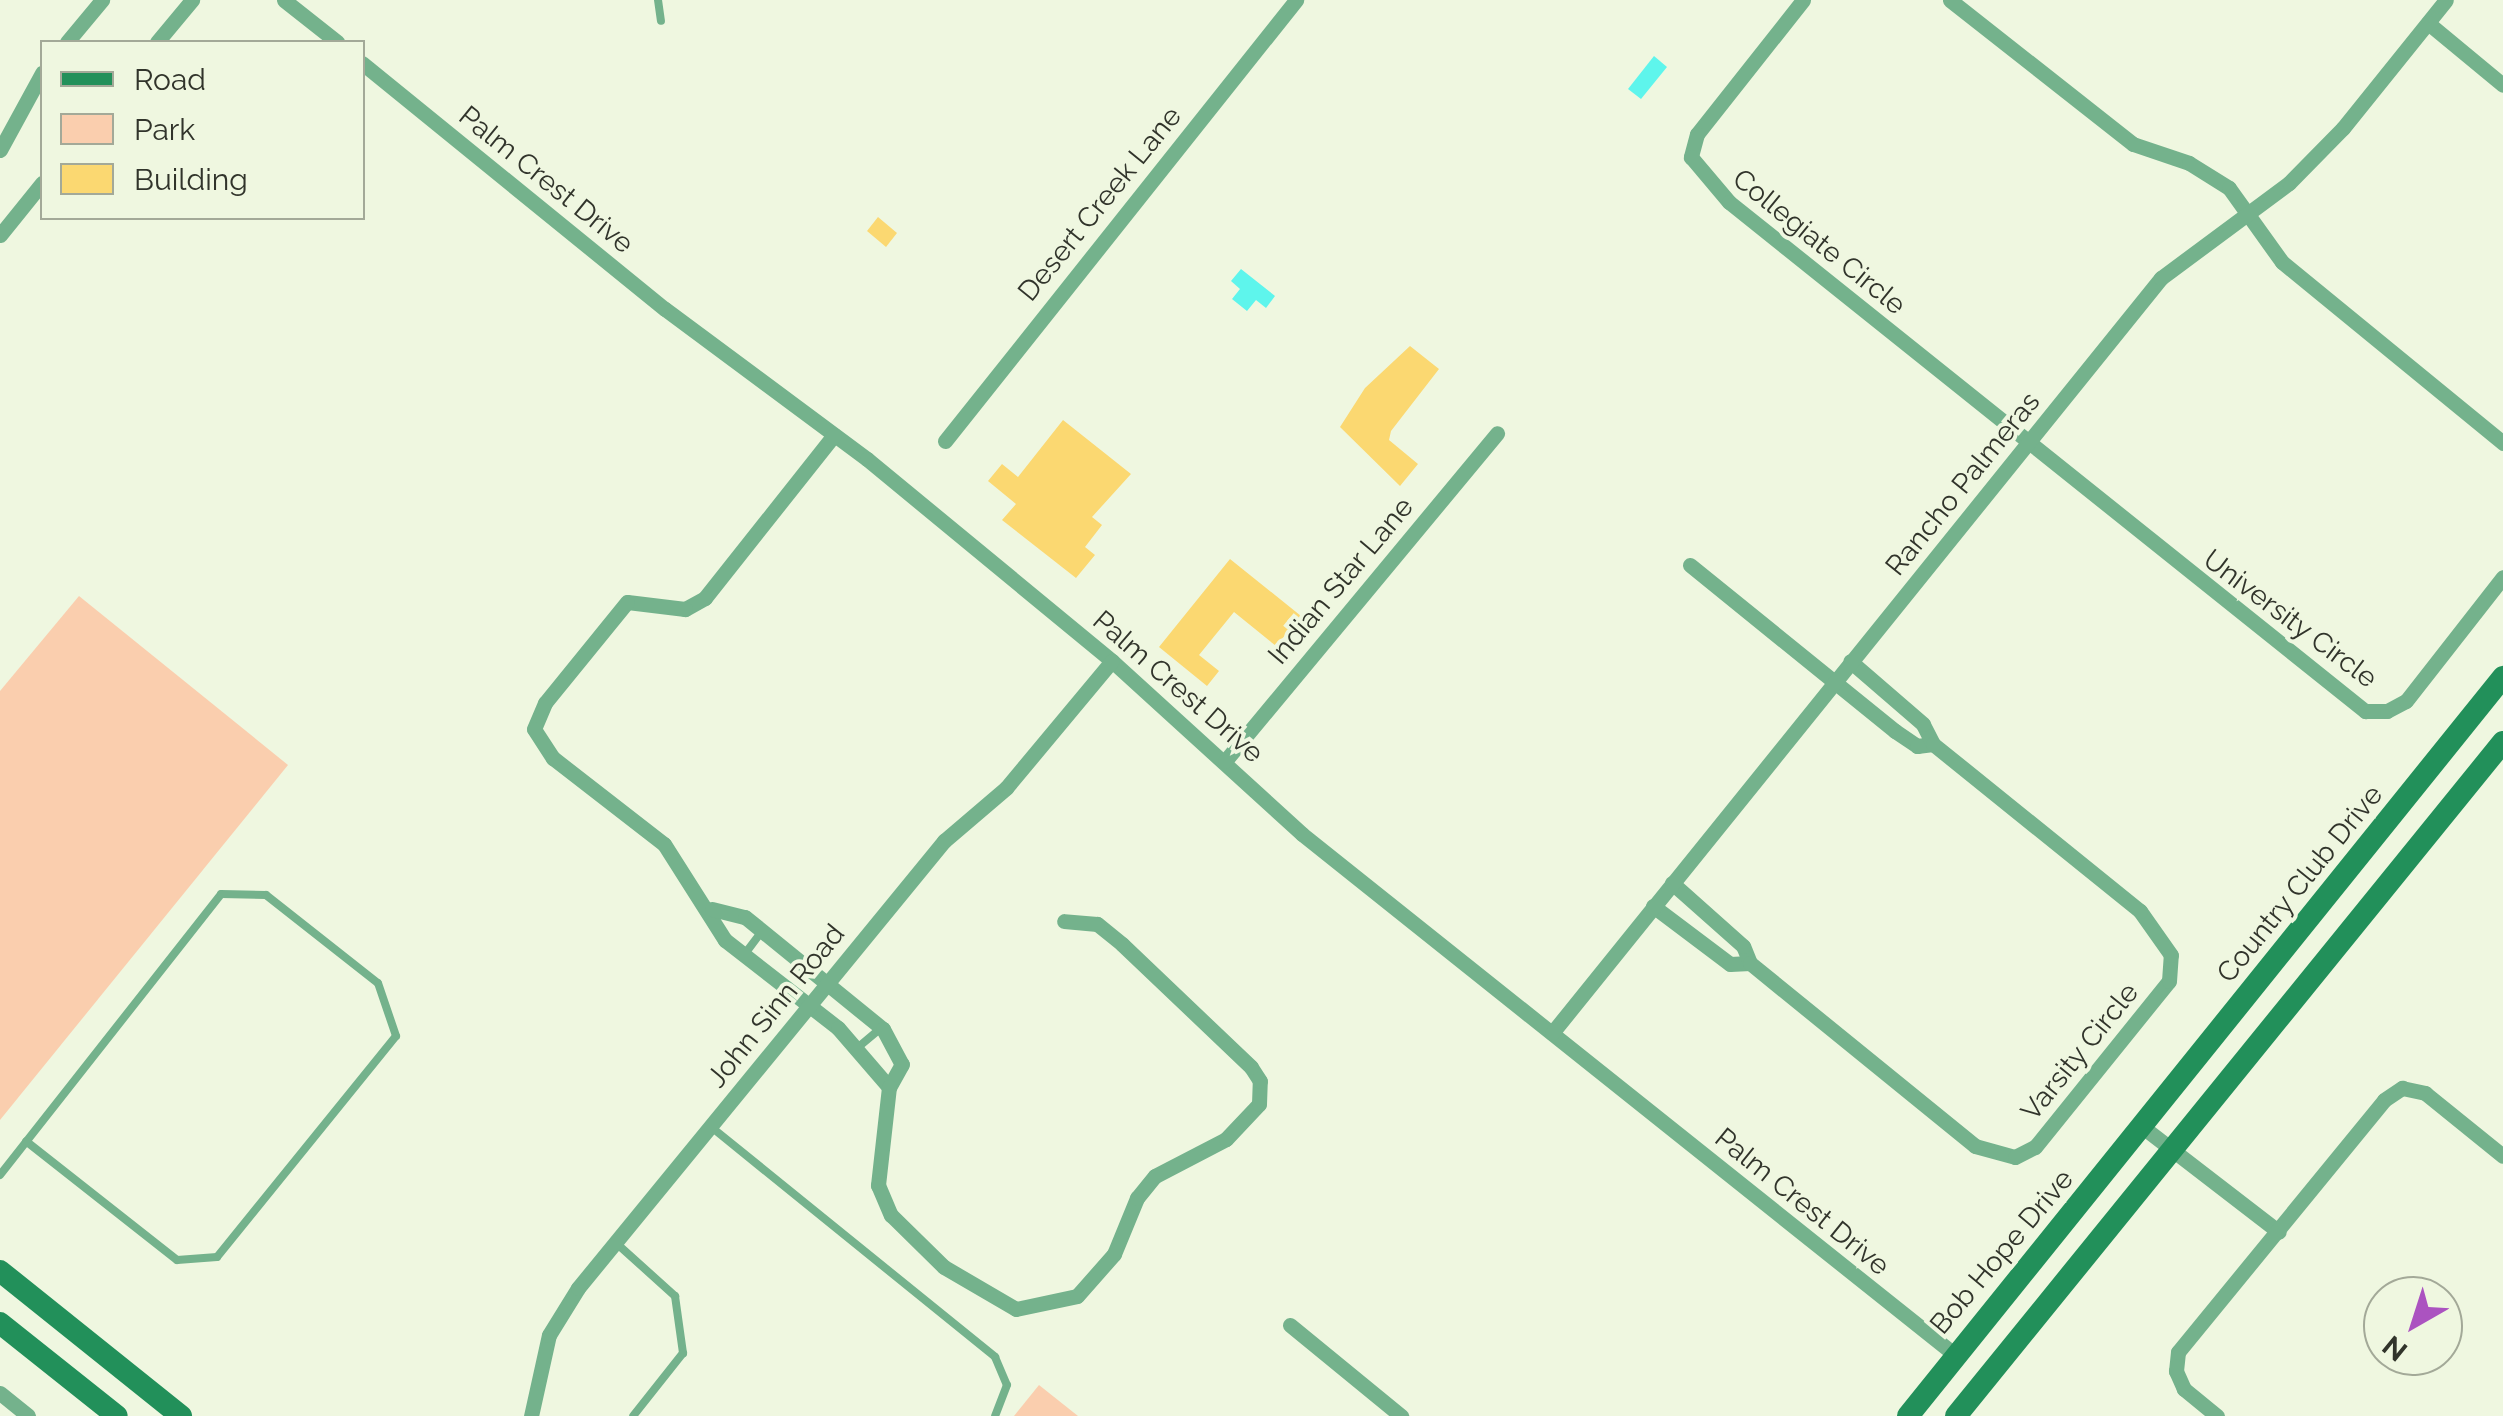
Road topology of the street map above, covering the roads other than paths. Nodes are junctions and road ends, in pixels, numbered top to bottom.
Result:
1 (102, 0) edge
2 (192, 0) edge
3 (284, 0) edge
4 (658, 0) edge
5 (1296, 0) edge
6 (1803, 0) edge
7 (1950, 0) edge
8 (2446, 0) edge
9 (661, 20) dead end
10 (2428, 23) junction
11 (69, 40) edge
12 (159, 40) edge
13 (334, 40) edge
14 (365, 66) edge
15 (40, 77) edge
16 (2503, 85) edge
17 (0, 150) edge
18 (40, 185) edge
19 (2249, 211) junction
20 (0, 235) edge
21 (1497, 433) dead end
22 (834, 434) junction
23 (945, 441) dead end
24 (2503, 443) edge
25 (2028, 444) junction
26 (1690, 565) dead end
27 (2503, 577) edge
28 (1112, 661) junction
29 (1850, 661) junction
30 (2503, 677) edge
31 (1834, 682) junction
32 (1903, 706) junction
33 (1888, 725) junction
34 (2503, 742) edge
35 (1934, 744) junction
36 (1225, 761) junction
37 (1672, 882) junction
38 (1653, 906) junction
39 (712, 910) junction
40 (1064, 921) dead end
41 (1722, 928) junction
42 (762, 931) junction
43 (1707, 946) junction
44 (744, 955) junction
45 (1750, 963) junction
46 (827, 983) junction
47 (808, 1006) junction
48 (882, 1027) junction
49 (1552, 1033) junction
50 (856, 1050) junction
51 (889, 1086) junction
52 (710, 1126) junction
53 (2144, 1128) junction
54 (26, 1142) junction
55 (2172, 1149) junction
56 (2503, 1156) edge
57 (0, 1175) edge
58 (2279, 1232) junction
59 (615, 1242) junction
60 (0, 1271) edge
61 (0, 1323) edge
62 (1290, 1325) dead end
63 (1956, 1355) junction
64 (0, 1393) edge
65 (28, 1416) edge
66 (118, 1416) edge
67 (181, 1416) edge
68 (531, 1416) edge
69 (632, 1416) edge
70 (994, 1416) edge
71 (1401, 1416) edge
72 (1908, 1416) edge
73 (1956, 1416) edge
74 (2217, 1416) edge

1 - 11 street
2 - 12 street
3 - 13 street
4 - 9 lane
5 - 23 street, Desert Creek Lane
6 - 25 street, Collegiate Circle
7 - 19 street
8 - 10 street, Rancho Palmeras
10 - 16 street
10 - 19 street, Rancho Palmeras
14 - 22 street, Palm Crest Drive
15 - 17 street
18 - 20 street
19 - 24 street
19 - 25 street, Rancho Palmeras
21 - 36 street, Indian Star Lane
22 - 28 street, Palm Crest Drive
22 - 39 street
25 - 27 street, University Circle
25 - 29 street, Rancho Palmeras
26 - 31 street, Varsity Circle
28 - 36 street, Palm Crest Drive
28 - 46 street, John Sinn Road
29 - 31 street, Rancho Palmeras
29 - 32 street, Varsity Circle
30 - 53 main road, Country Club Drive
31 - 33 street, Varsity Circle
31 - 37 street, Rancho Palmeras
32 - 33 street
32 - 35 street, Varsity Circle
33 - 35 street, Varsity Circle
34 - 55 main road
35 - 45 street, Varsity Circle
36 - 49 street, Palm Crest Drive
37 - 38 street, Rancho Palmeras
37 - 41 street, Varsity Circle
38 - 43 street, Varsity Circle
38 - 49 street, Rancho Palmeras
39 - 42 street
39 - 44 street
40 - 51 street
41 - 43 street
41 - 45 street, Varsity Circle
42 - 44 lane
42 - 46 street
43 - 45 street, Varsity Circle
44 - 47 street
46 - 47 street, John Sinn Road
46 - 48 street
47 - 50 street
47 - 52 street, John Sinn Road
48 - 50 lane
48 - 51 street
49 - 63 street, Palm Crest Drive
50 - 51 street
52 - 59 street, John Sinn Road
52 - 70 lane
53 - 55 street
53 - 63 main road, Bob Hope Drive
54 - 54 lane
54 - 57 lane
55 - 58 street
55 - 73 main road
56 - 58 street
58 - 74 street
59 - 68 street, John Sinn Road
59 - 69 lane
60 - 67 main road
61 - 66 main road
62 - 71 street
63 - 72 main road, Bob Hope Drive
64 - 65 street

